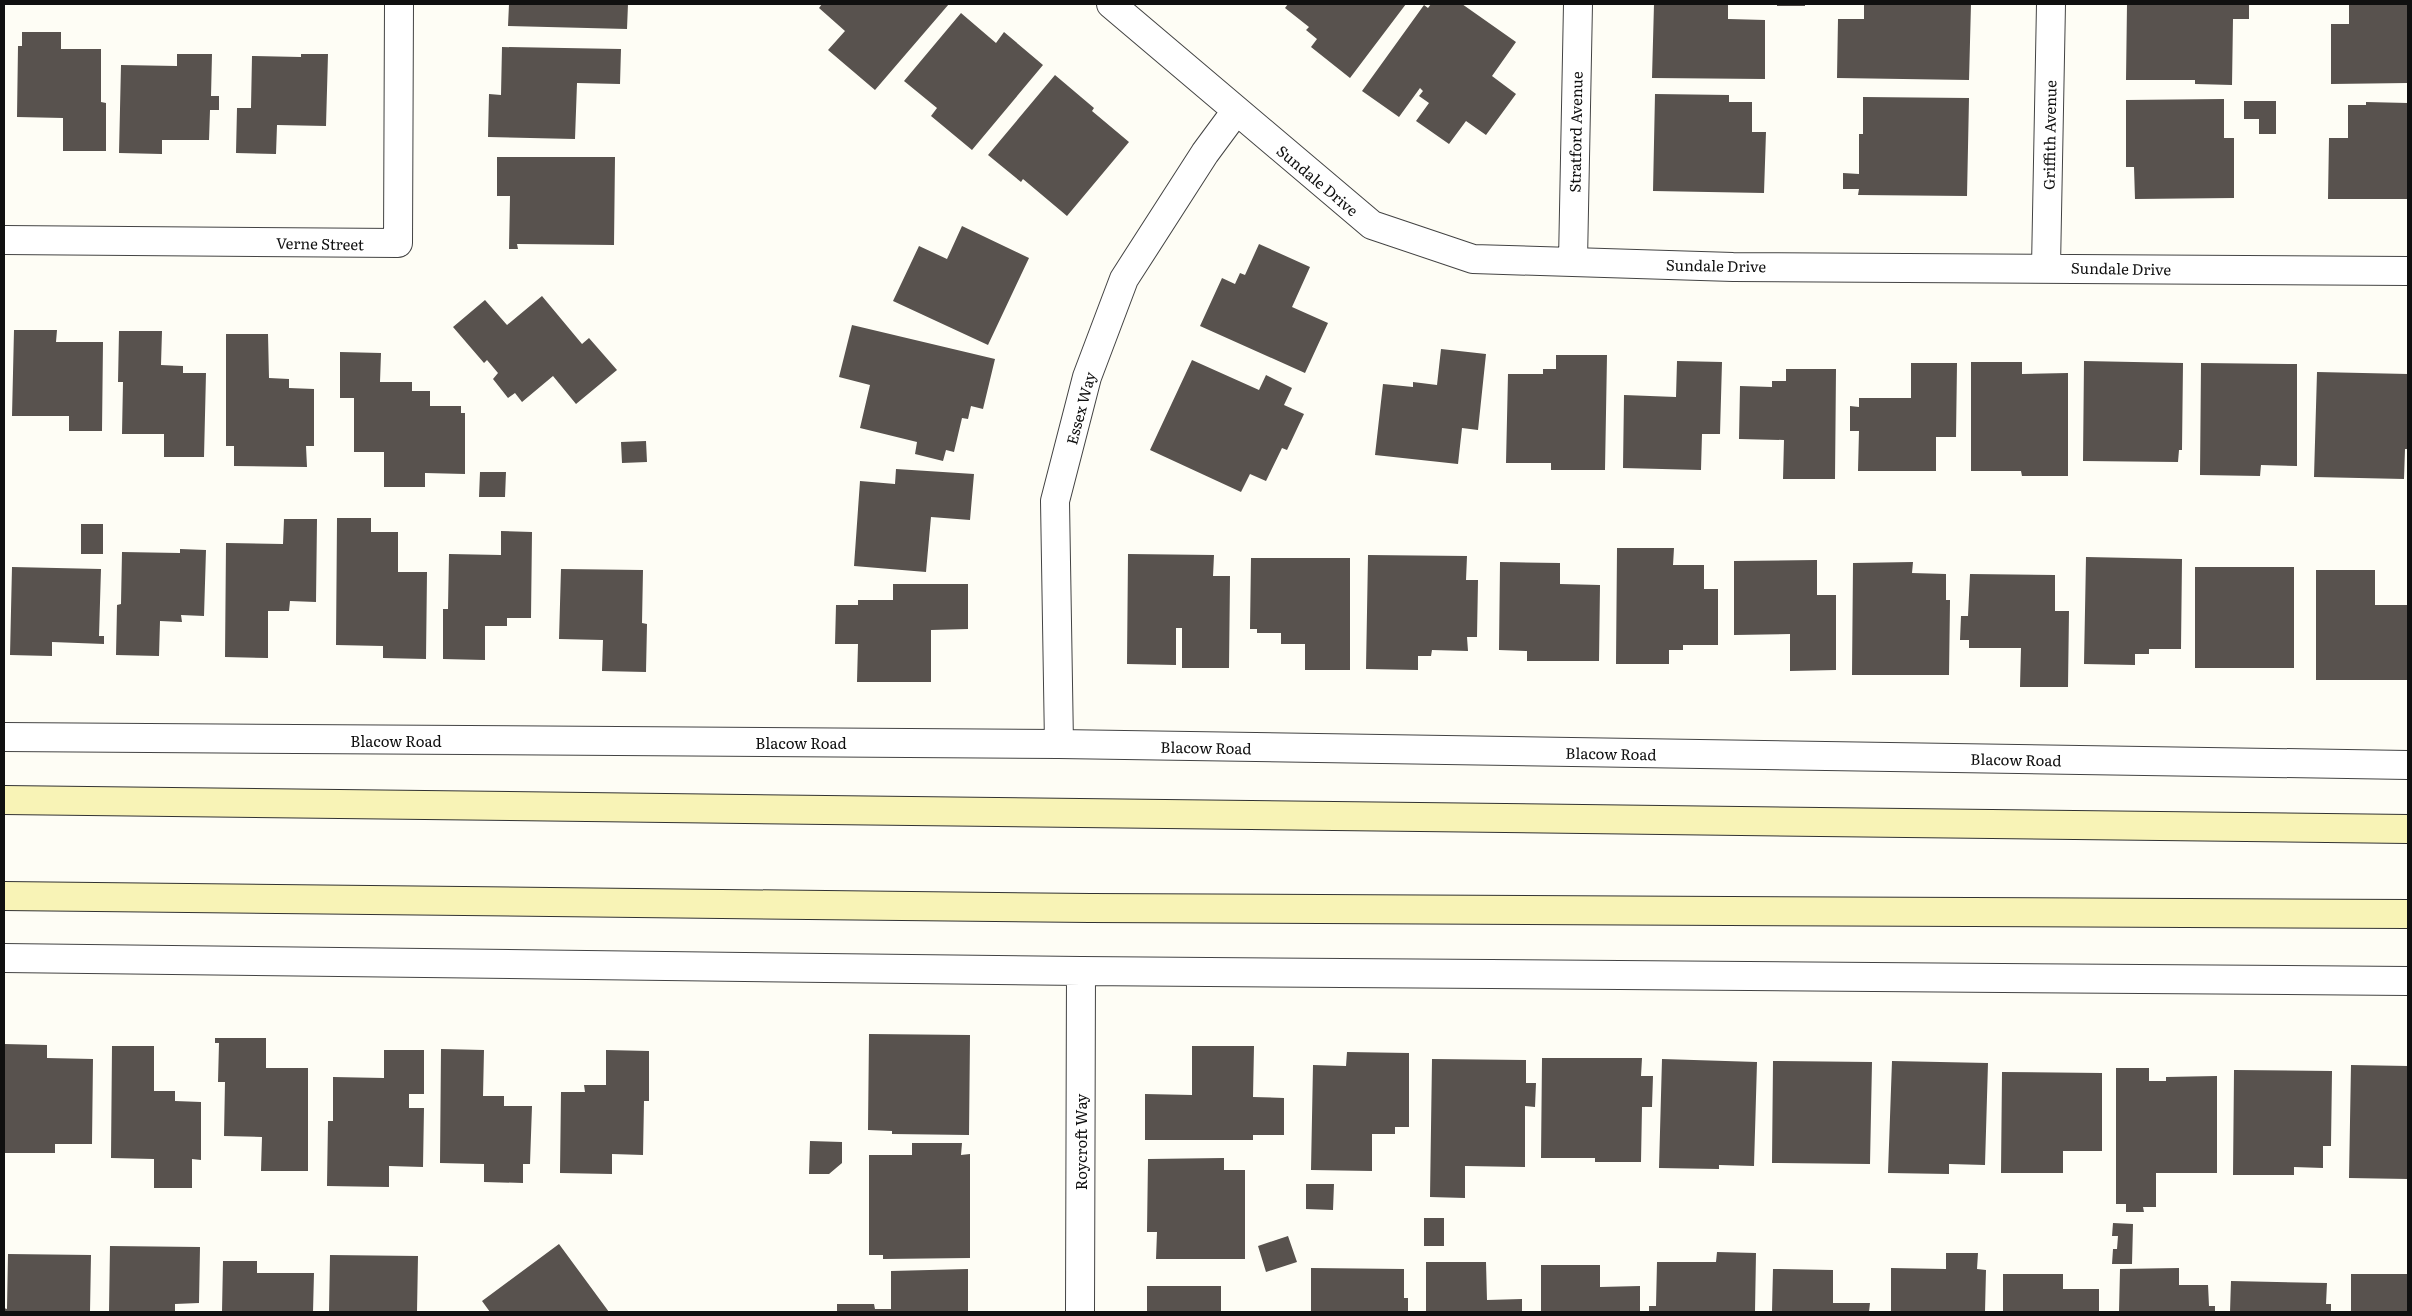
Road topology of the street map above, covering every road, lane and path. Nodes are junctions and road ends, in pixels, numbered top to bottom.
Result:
1 (399, 4) edge
2 (1111, 4) edge
3 (1578, 4) edge
4 (2051, 4) edge
5 (1236, 111) junction
6 (4, 240) edge
7 (1573, 261) junction
8 (2046, 267) junction
9 (2408, 271) edge
10 (4, 737) edge
11 (1060, 744) junction
12 (2408, 765) edge
13 (4, 800) edge
14 (2408, 829) edge
15 (4, 896) edge
16 (2408, 914) edge
17 (4, 958) edge
18 (1081, 971) junction
19 (2408, 982) edge
20 (1080, 1312) edge

1 - 6 street, Verne Street
2 - 5 street, Sundale Drive
3 - 7 street, Stratford Avenue
4 - 8 street, Griffith Avenue
5 - 7 street, Sundale Drive
5 - 11 street, Essex Way
7 - 8 street, Sundale Drive
8 - 9 street, Sundale Drive
10 - 11 street, Blacow Road
11 - 12 street, Blacow Road
13 - 14 main road
15 - 16 main road
17 - 18 street
18 - 19 street
18 - 20 street, Roycroft Way

